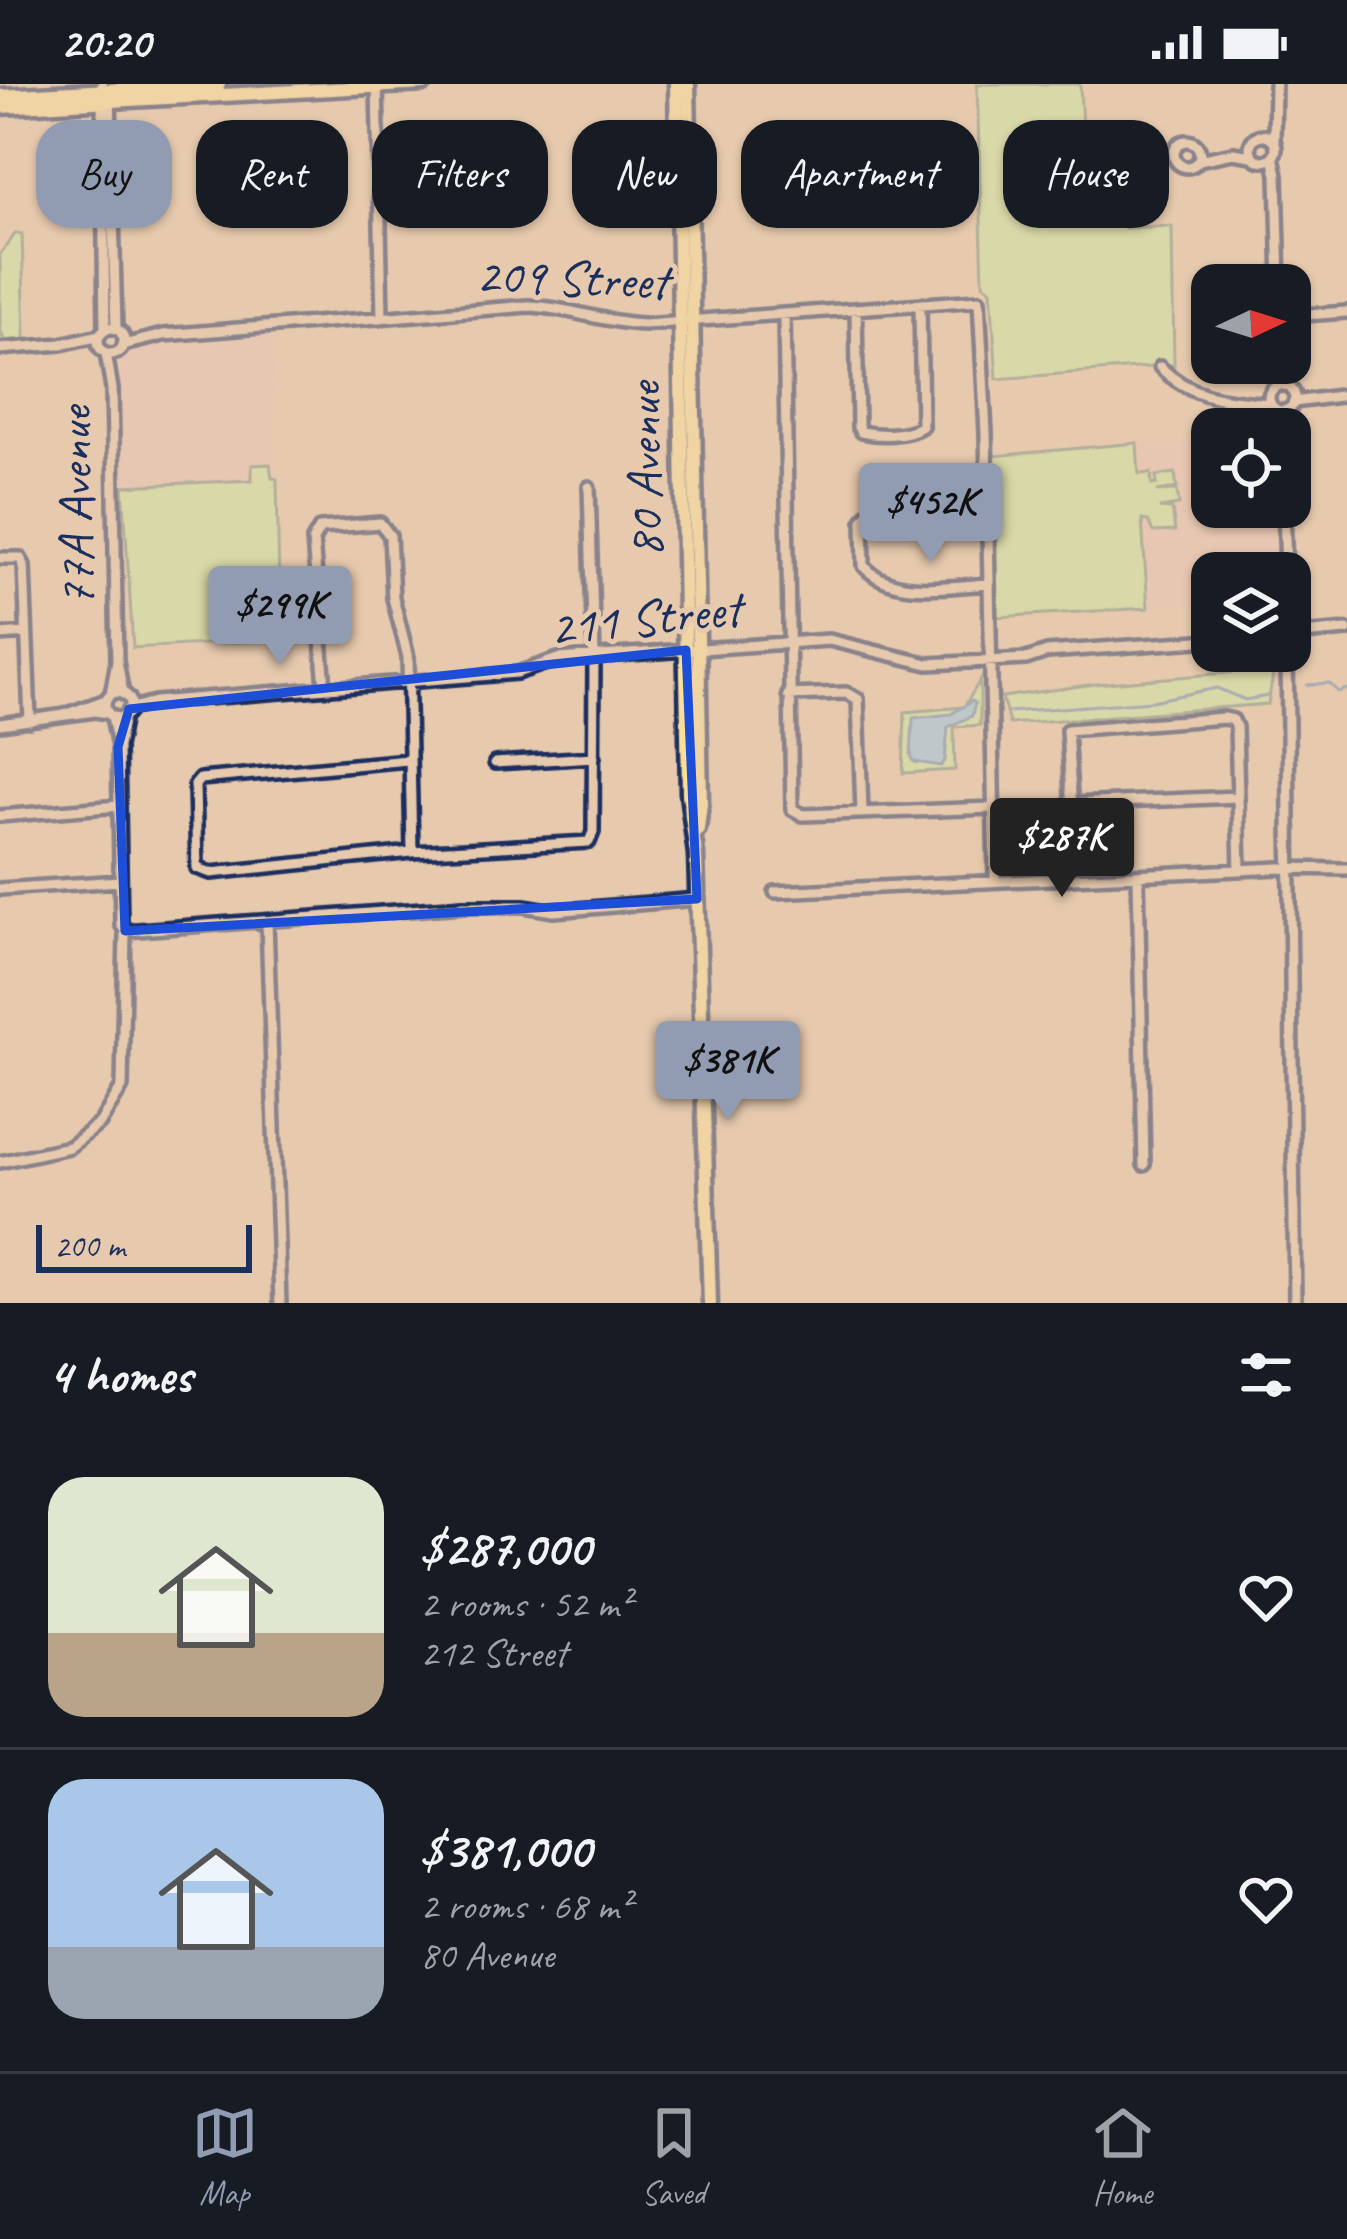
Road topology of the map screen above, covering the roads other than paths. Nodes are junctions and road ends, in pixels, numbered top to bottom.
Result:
1 (219, 84) edge
2 (424, 84) edge
3 (676, 84) edge
4 (688, 84) edge
5 (1275, 84) edge
6 (377, 85) edge
7 (106, 93) edge
8 (0, 96) edge
9 (0, 107) edge
10 (1269, 137) junction
11 (1251, 141) junction
12 (1263, 158) junction
13 (1279, 264) edge
14 (920, 305) junction
15 (856, 309) junction
16 (1347, 312) edge
17 (784, 314) junction
18 (1311, 315) edge
19 (382, 319) junction
20 (686, 321) junction
21 (111, 341) junction
22 (0, 349) edge
23 (1160, 367) dead end
24 (1282, 384) edge
25 (1347, 395) edge
26 (1282, 398) junction
27 (1282, 408) edge
28 (589, 487) dead end
29 (988, 502) junction
30 (0, 558) edge
31 (989, 584) junction
32 (1347, 630) edge
33 (26, 633) junction
34 (1311, 633) edge
35 (0, 635) edge
36 (789, 642) junction
37 (1191, 642) edge
38 (692, 650) junction
39 (594, 657) junction
40 (990, 660) junction
41 (1287, 672) edge
42 (408, 681) junction
43 (325, 687) junction
44 (788, 695) junction
45 (118, 705) junction
46 (30, 722) junction
47 (0, 724) edge
48 (594, 757) junction
49 (408, 760) junction
50 (495, 764) dead end
51 (1237, 797) junction
52 (1072, 804) junction
53 (119, 806) junction
54 (993, 808) junction
55 (862, 813) junction
56 (0, 816) edge
57 (412, 852) junction
58 (1292, 868) junction
59 (1347, 868) edge
60 (1240, 870) junction
61 (1138, 875) junction
62 (1066, 878) junction
63 (995, 880) junction
64 (120, 881) junction
65 (0, 890) edge
66 (776, 892) dead end
67 (697, 899) junction
68 (267, 922) junction
69 (125, 931) junction
70 (0, 1162) edge
71 (1144, 1166) dead end
72 (280, 1303) edge
73 (710, 1303) edge
74 (1295, 1303) edge

1 - 7 main road
2 - 6 main road
3 - 20 main road, 80 Avenue
4 - 20 main road, 80 Avenue
5 - 10 street
6 - 7 main road
6 - 19 street
7 - 8 main road
7 - 9 main road
7 - 21 street, 77A Avenue
10 - 11 street
10 - 12 street
11 - 12 street
11 - 12 street
12 - 13 street
14 - 15 street, 209 Street
14 - 15 street
14 - 29 street, 209 Street
15 - 17 street, 209 Street
16 - 18 street
17 - 20 street, 209 Street
17 - 36 street
19 - 20 street, 209 Street
19 - 21 street, 209 Street
20 - 38 main road, 80 Avenue
21 - 22 street, 209 Street
21 - 45 street, 77A Avenue
23 - 26 street
24 - 26 street
25 - 26 street
26 - 27 street
28 - 39 street
29 - 31 street
29 - 31 street
30 - 33 street
31 - 40 street
32 - 34 street
33 - 35 street
33 - 46 street
36 - 38 street, 211 Street
36 - 40 street, 211 Street
36 - 44 street
37 - 40 street, 211 Street
38 - 39 street, 211 Street
38 - 67 main road, 80 Avenue
39 - 42 street, 211 Street
39 - 48 street
40 - 54 street
41 - 58 street
42 - 43 street, 211 Street
42 - 43 street
42 - 49 street
43 - 45 street, 211 Street
44 - 55 street
44 - 55 street
45 - 46 street, 211 Street
45 - 53 street, 77A Avenue
46 - 47 street, 211 Street
48 - 50 street
48 - 57 street
49 - 57 street
49 - 57 street
51 - 52 street
51 - 52 street
51 - 60 street
52 - 62 street
53 - 56 street
53 - 64 street, 77A Avenue
54 - 55 street
54 - 63 street
58 - 59 street
58 - 60 street
58 - 74 street
60 - 61 street
61 - 62 street
61 - 71 street
62 - 63 street
63 - 66 street
64 - 65 street
64 - 69 street, 77A Avenue
67 - 68 street
67 - 73 main road, 80 Avenue
68 - 69 street
68 - 72 street
69 - 70 street, 77A Avenue

